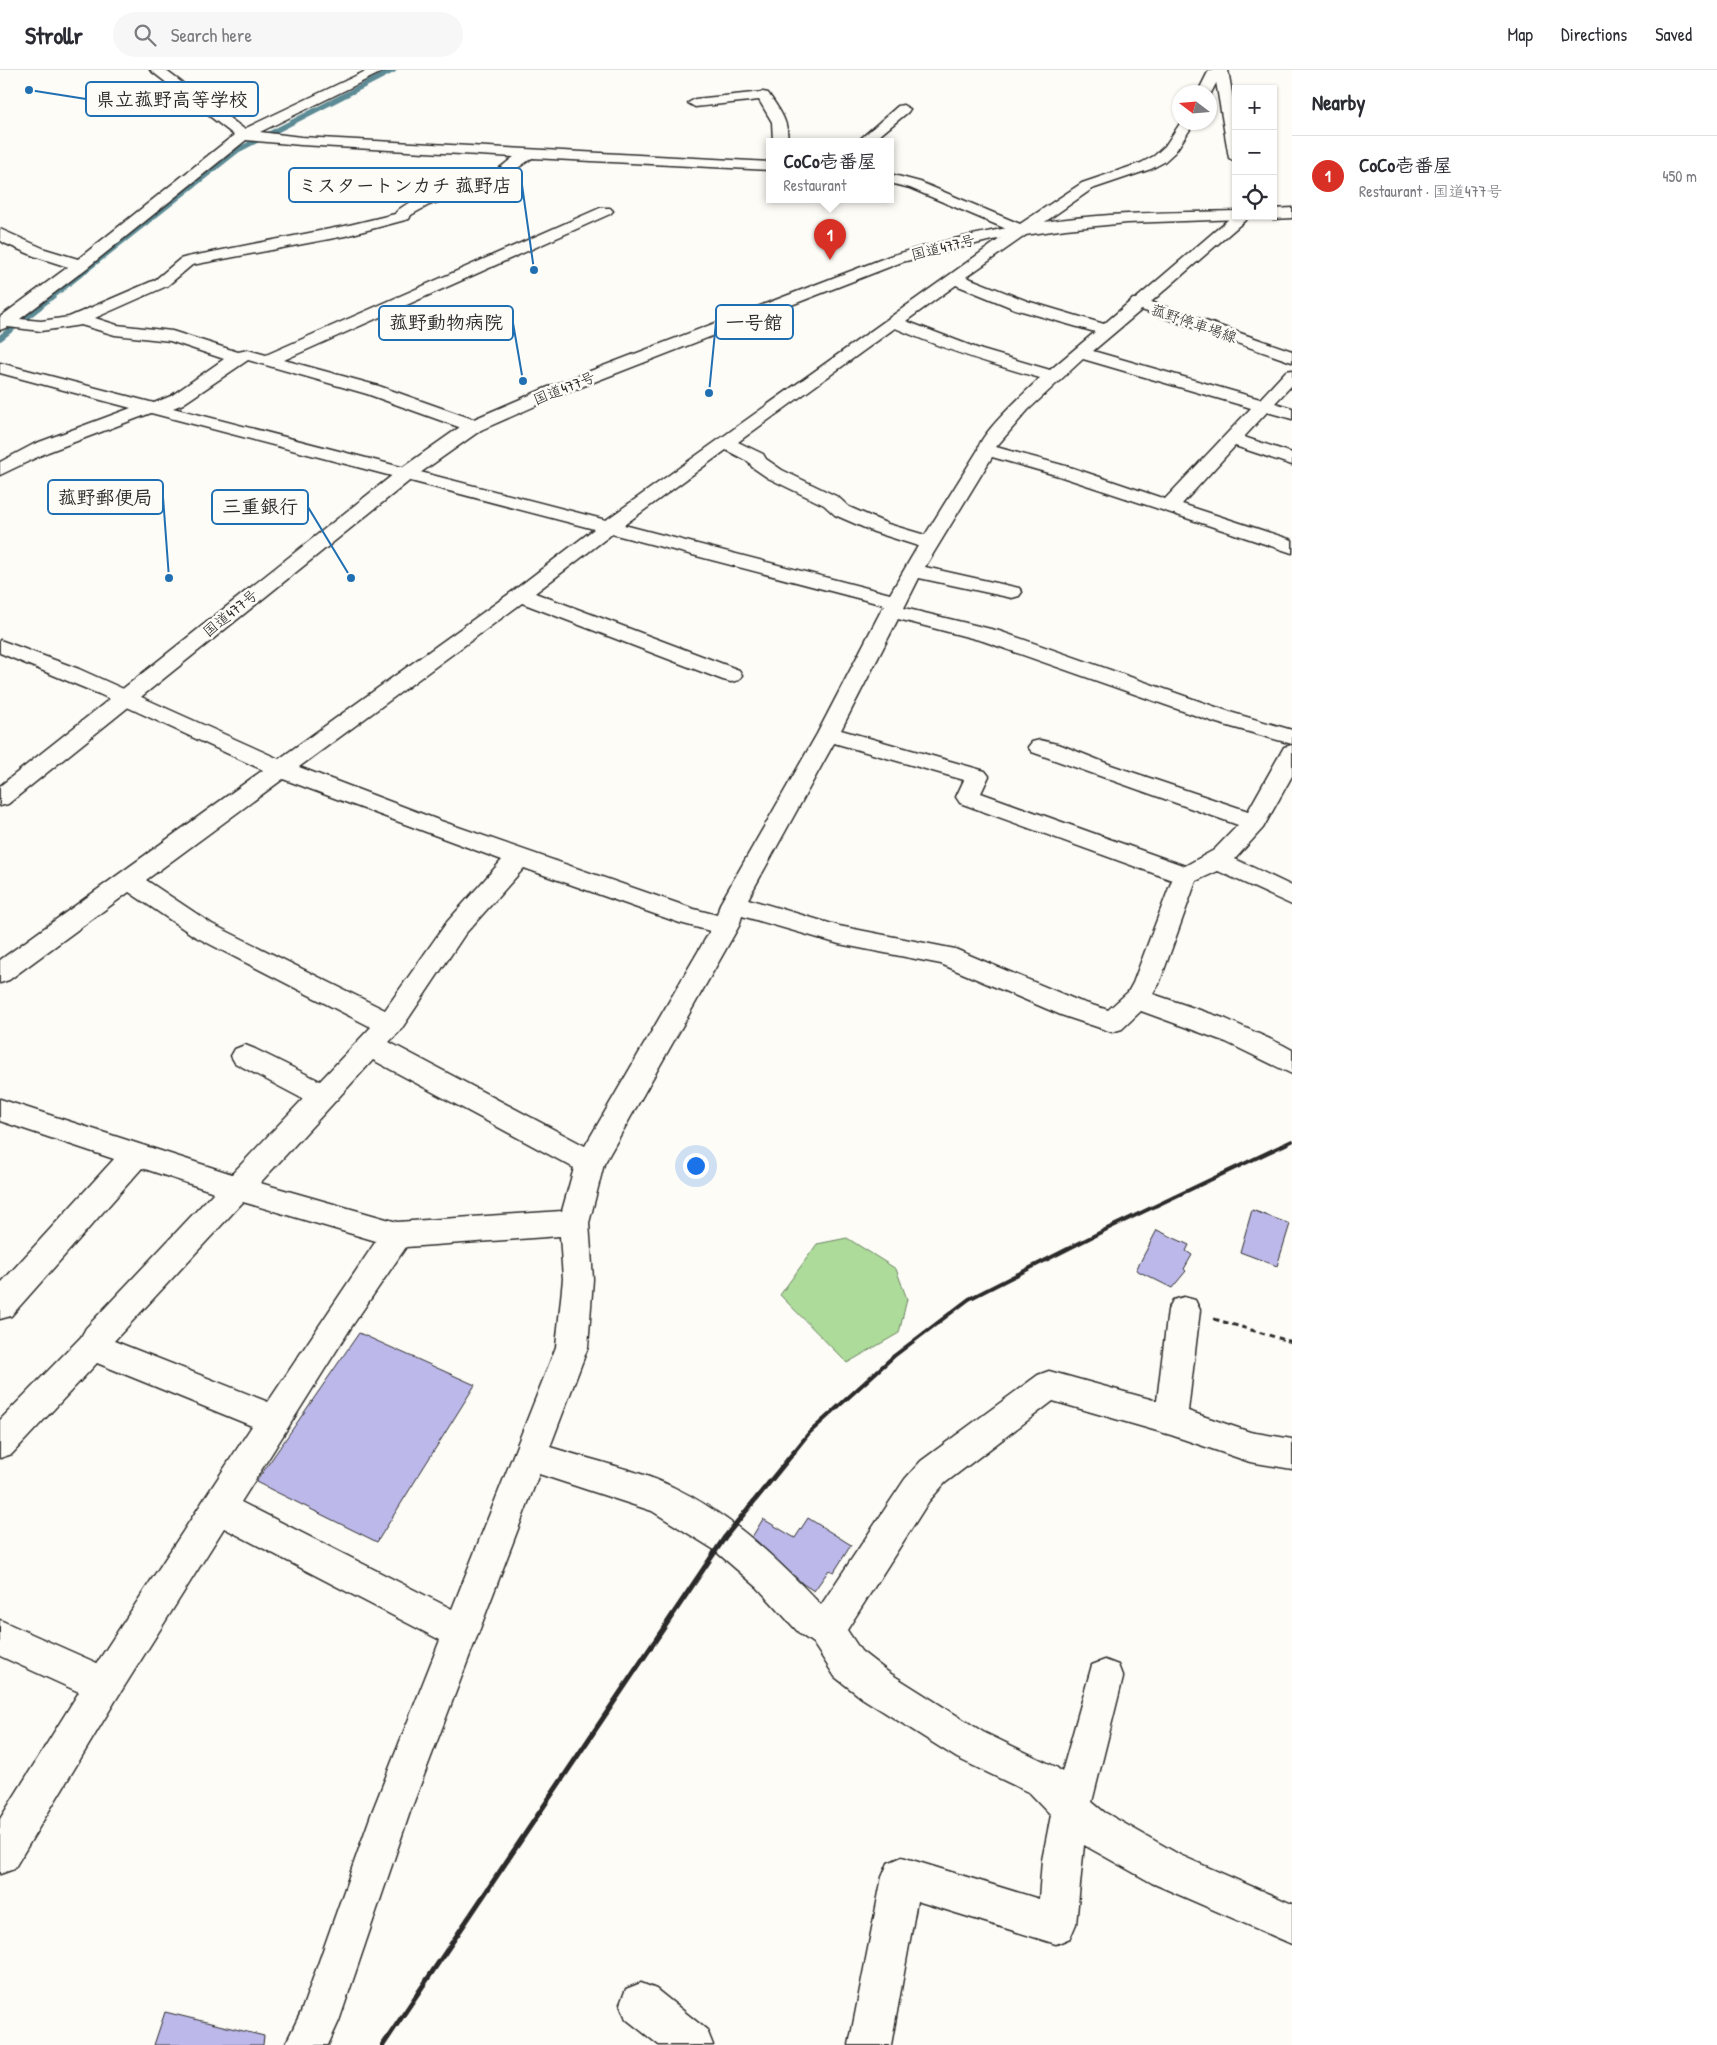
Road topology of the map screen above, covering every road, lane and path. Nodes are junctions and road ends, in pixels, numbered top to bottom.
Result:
1 (157, 70) edge
2 (379, 70) edge
3 (1216, 70) edge
4 (1221, 70) edge
5 (1208, 85) edge
6 (695, 103) dead end
7 (903, 109) dead end
8 (1183, 130) edge
9 (1232, 135) edge
10 (253, 137) junction
11 (781, 138) edge
12 (869, 138) edge
13 (529, 153) junction
14 (766, 166) edge
15 (894, 179) edge
16 (605, 211) dead end
17 (1277, 214) edge
18 (1292, 214) edge
19 (1232, 216) edge
20 (1237, 220) edge
21 (1022, 230) junction
22 (0, 234) edge
23 (16, 243) junction
24 (0, 251) edge
25 (81, 265) junction
26 (956, 278) junction
27 (1139, 303) junction
28 (80, 319) junction
29 (895, 322) junction
30 (5, 324) edge
31 (1108, 330) junction
32 (1082, 353) junction
33 (237, 358) junction
34 (1292, 358) edge
35 (268, 360) junction
36 (0, 368) edge
37 (1292, 375) edge
38 (1054, 377) junction
39 (1262, 405) junction
40 (153, 407) junction
41 (1292, 414) edge
42 (474, 426) junction
43 (1231, 439) junction
44 (725, 443) junction
45 (987, 450) junction
46 (1292, 458) edge
47 (0, 469) edge
48 (406, 474) junction
49 (1170, 506) junction
50 (611, 526) junction
51 (930, 543) junction
52 (1292, 547) edge
53 (913, 570) junction
54 (1012, 592) dead end
55 (520, 595) junction
56 (894, 607) junction
57 (0, 646) edge
58 (731, 675) dead end
59 (124, 698) junction
60 (828, 734) junction
61 (1292, 737) edge
62 (1040, 747) dead end
63 (1292, 752) edge
64 (280, 768) junction
65 (0, 798) edge
66 (1254, 822) junction
67 (520, 856) junction
68 (1218, 861) junction
69 (1186, 876) junction
70 (127, 879) junction
71 (1292, 896) edge
72 (730, 915) junction
73 (0, 973) edge
74 (1137, 999) junction
75 (390, 1024) junction
76 (367, 1048) junction
77 (245, 1056) dead end
78 (1292, 1063) edge
79 (320, 1097) junction
80 (5, 1117) edge
81 (136, 1155) junction
82 (590, 1163) junction
83 (236, 1188) junction
84 (574, 1223) junction
85 (397, 1235) junction
86 (0, 1306) edge
87 (1184, 1310) joint
88 (1292, 1342) edge
89 (92, 1347) junction
90 (274, 1420) junction
91 (1171, 1420) junction
92 (0, 1442) edge
93 (1292, 1454) edge
94 (530, 1456) junction
95 (219, 1508) junction
96 (826, 1630) junction
97 (461, 1632) junction
98 (0, 1638) edge
99 (1105, 1678) dead end
100 (104, 1685) junction
101 (1072, 1807) junction
102 (0, 1855) edge
103 (1292, 1924) edge
104 (642, 2004) dead end
105 (314, 2037) edge
106 (692, 2045) edge
107 (870, 2045) edge

1 - 10 main road
2 - 10 main road
3 - 5 main road
4 - 9 main road
6 - 11 main road
7 - 12 main road
8 - 21 main road
10 - 13 main road
10 - 25 main road
13 - 14 main road
13 - 28 main road
15 - 21 main road
16 - 35 main road
17 - 18 main road
19 - 21 main road, 国道477号
20 - 27 main road, 菰野停車場線
21 - 26 main road
21 - 42 main road, 国道477号
22 - 23 main road
23 - 24 main road
23 - 25 main road
25 - 30 main road
26 - 29 main road
26 - 31 main road
27 - 31 main road
27 - 34 main road, 菰野停車場線
28 - 30 main road
28 - 33 main road
29 - 38 main road
29 - 44 main road
31 - 32 main road
32 - 38 main road
32 - 39 main road
33 - 35 main road
33 - 40 main road
35 - 42 main road
36 - 40 main road
37 - 39 main road
38 - 45 main road
39 - 41 main road
39 - 43 main road
40 - 47 main road
40 - 48 main road
42 - 48 main road, 国道477号
43 - 46 main road
43 - 49 main road
44 - 50 main road
44 - 51 main road
45 - 49 main road
45 - 51 main road
48 - 50 main road
48 - 59 main road, 国道477号
49 - 52 main road
50 - 55 main road
50 - 56 main road
51 - 53 main road
53 - 54 main road
53 - 56 main road
55 - 58 main road
55 - 64 main road
56 - 60 main road
56 - 61 main road
57 - 59 main road
59 - 64 main road
59 - 65 main road, 国道477号
60 - 69 main road
60 - 72 main road
62 - 66 main road
63 - 66 main road
64 - 67 main road
64 - 70 main road
66 - 68 main road
67 - 72 main road
67 - 75 main road
68 - 69 main road
68 - 71 main road
69 - 74 main road
70 - 73 main road
70 - 75 main road
72 - 74 main road
72 - 82 main road
74 - 78 main road
75 - 76 main road
76 - 79 main road
76 - 82 main road
77 - 79 main road
79 - 83 main road
80 - 81 main road
81 - 83 main road
81 - 86 main road
82 - 84 main road
83 - 85 main road
83 - 89 main road
84 - 85 main road
84 - 94 main road
85 - 90 main road
87 - 88 path
87 - 91 main road
89 - 90 main road
89 - 92 main road
90 - 95 main road
91 - 93 main road
91 - 96 main road
94 - 96 main road
94 - 97 main road
95 - 97 main road
95 - 100 main road
96 - 101 main road
97 - 105 main road
98 - 100 main road
99 - 101 main road
100 - 102 main road
101 - 103 main road
101 - 107 main road
104 - 106 main road

